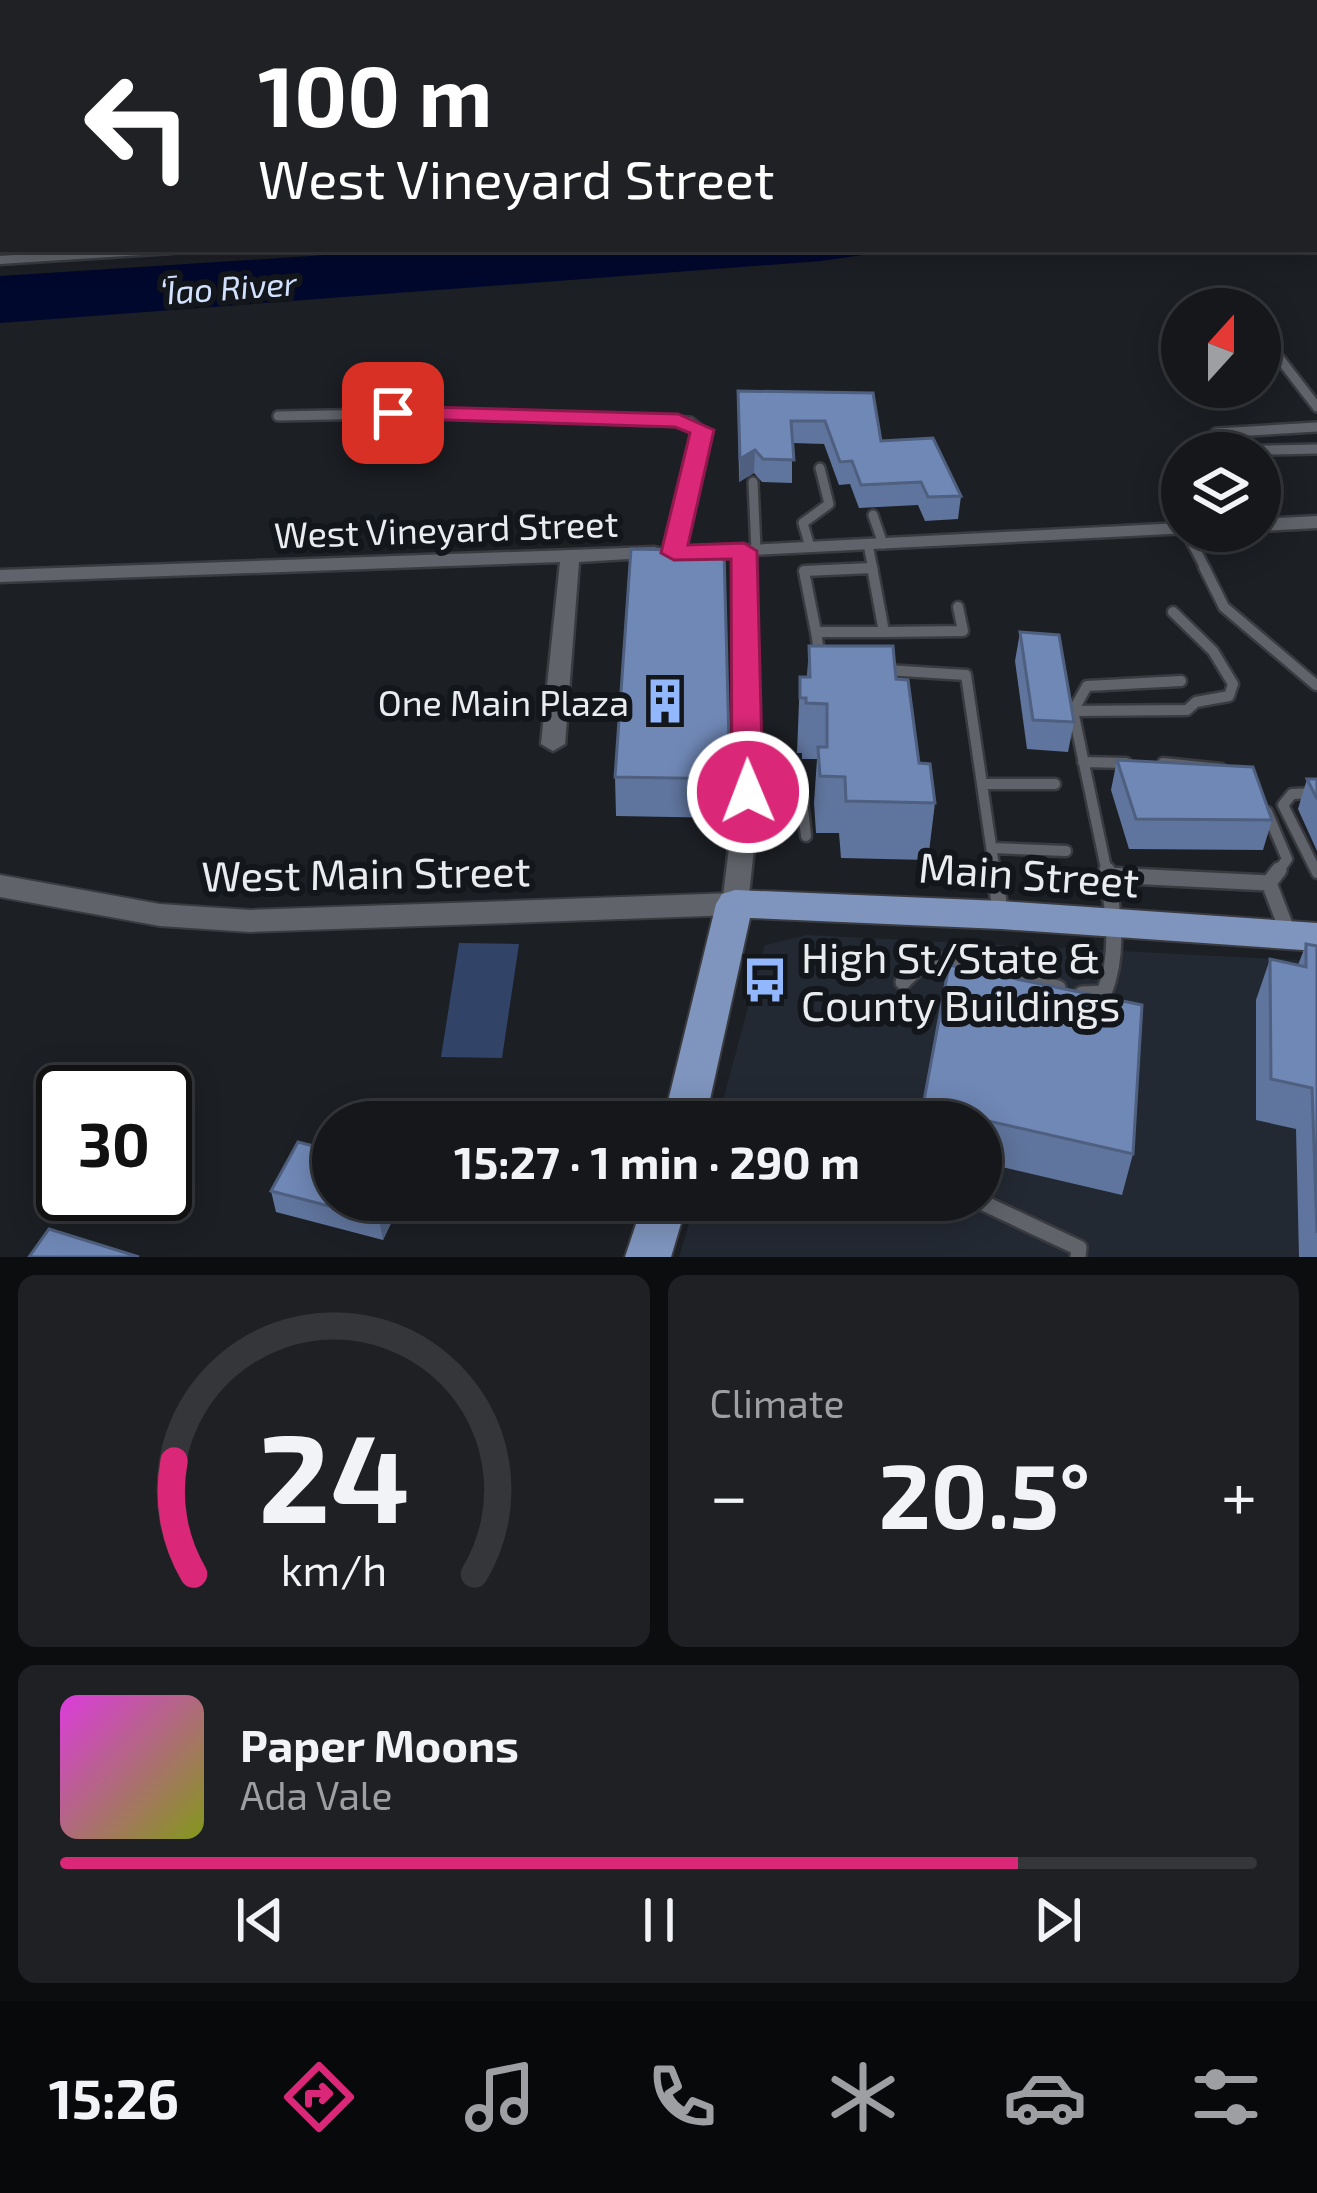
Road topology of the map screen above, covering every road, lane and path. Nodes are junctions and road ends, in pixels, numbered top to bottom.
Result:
1 (125, 252) edge
2 (0, 260) edge
3 (1281, 360) edge
4 (1317, 407) edge
5 (278, 416) dead end
6 (1317, 427) edge
7 (1317, 449) edge
8 (820, 468) dead end
9 (753, 482) dead end
10 (873, 515) dead end
11 (1317, 522) edge
12 (1281, 524) edge
13 (1161, 531) edge
14 (876, 544) junction
15 (810, 548) junction
16 (750, 550) junction
17 (1195, 552) edge
18 (674, 553) junction
19 (570, 556) junction
20 (872, 568) junction
21 (0, 576) edge
22 (958, 607) dead end
23 (1173, 612) dead end
24 (817, 632) junction
25 (884, 632) junction
26 (842, 667) edge
27 (863, 668) edge
28 (1181, 681) dead end
29 (1316, 685) edge
30 (1073, 711) junction
31 (553, 744) dead end
32 (1083, 762) junction
33 (747, 764) junction
34 (1243, 780) edge
35 (983, 784) junction
36 (1055, 784) dead end
37 (1257, 789) edge
38 (1317, 794) edge
39 (806, 836) dead end
40 (993, 848) junction
41 (1066, 851) dead end
42 (1317, 873) edge
43 (1108, 875) junction
44 (1269, 883) junction
45 (0, 886) edge
46 (735, 904) junction
47 (1001, 915) junction
48 (1116, 924) junction
49 (1303, 936) edge
50 (903, 982) dead end
51 (689, 1101) edge
52 (1002, 1212) edge
53 (659, 1221) edge
54 (648, 1257) edge
55 (1078, 1257) edge

1 - 2 street
3 - 4 lane
5 - 18 lane
6 - 7 lane
8 - 15 lane
9 - 16 lane
10 - 14 lane
11 - 12 street
13 - 14 street, West Vineyard Street
14 - 15 street, West Vineyard Street
14 - 20 lane
15 - 16 street, West Vineyard Street
16 - 18 street, West Vineyard Street
16 - 33 street
17 - 29 lane
18 - 19 street, West Vineyard Street
19 - 21 street, West Vineyard Street
19 - 31 street
20 - 24 lane
20 - 25 lane
22 - 25 lane
23 - 30 lane
24 - 25 lane
24 - 26 lane
27 - 35 lane
28 - 30 lane
30 - 32 lane
32 - 34 lane
32 - 43 lane
33 - 39 lane
33 - 46 street
35 - 36 lane
35 - 40 lane
37 - 44 lane
38 - 42 lane
40 - 41 lane
40 - 47 lane
43 - 44 lane
43 - 48 lane
44 - 49 lane
45 - 46 street, West Main Street
46 - 47 main road, Main Street
46 - 51 main road
47 - 48 main road, Main Street
48 - 49 main road, Main Street
48 - 50 lane
52 - 55 lane
53 - 54 main road

